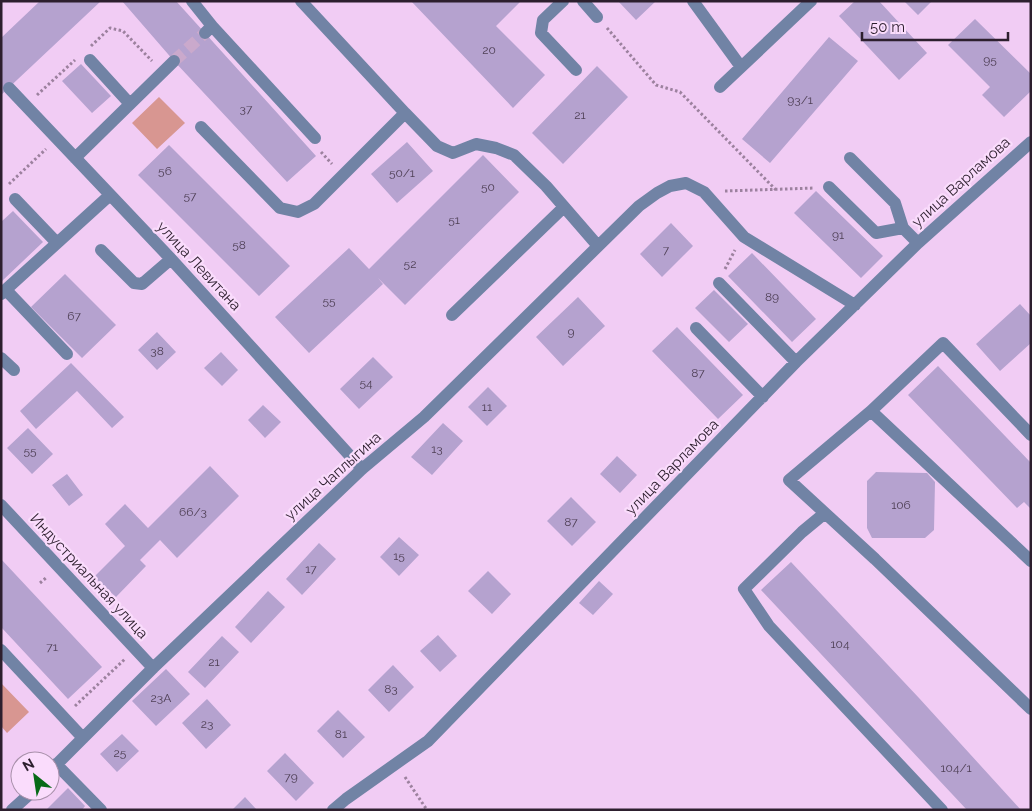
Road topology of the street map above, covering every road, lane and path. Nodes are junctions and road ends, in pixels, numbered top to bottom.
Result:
1 (192, 1) edge
2 (301, 1) edge
3 (563, 1) edge
4 (583, 1) edge
5 (694, 1) edge
6 (811, 1) edge
7 (597, 17) joint
8 (86, 54) junction
9 (174, 61) tunnel mouth
10 (741, 67) junction
11 (576, 70) dead end
12 (162, 73) junction
13 (720, 87) dead end
14 (9, 88) dead end
15 (34, 98) dead end
16 (130, 104) junction
17 (405, 114) junction
18 (201, 127) dead end
19 (57, 139) junction
20 (1031, 142) edge
21 (320, 143) joint
22 (75, 158) junction
23 (850, 158) dead end
24 (333, 165) dead end
25 (824, 188) joint
26 (776, 190) junction
27 (2, 191) edge
28 (704, 192) junction
29 (110, 195) junction
30 (15, 199) dead end
31 (564, 207) junction
32 (903, 228) junction
33 (744, 237) junction
34 (57, 243) junction
35 (918, 243) junction
36 (598, 246) junction
37 (101, 250) dead end
38 (171, 258) junction
39 (718, 283) joint
40 (4, 292) edge
41 (855, 305) junction
42 (452, 316) dead end
43 (696, 328) dead end
44 (67, 354) dead end
45 (1, 358) edge
46 (796, 362) junction
47 (14, 370) dead end
48 (763, 397) junction
49 (871, 411) junction
50 (1031, 435) edge
51 (362, 469) junction
52 (1, 505) edge
53 (825, 512) junction
54 (1031, 561) edge
55 (135, 649) junction
56 (1, 650) edge
57 (153, 668) junction
58 (1031, 708) edge
59 (64, 717) junction
60 (83, 738) junction
61 (60, 761) edge
62 (396, 764) junction
63 (60, 774) edge
64 (22, 801) edge
65 (12, 810) edge
66 (101, 810) edge
67 (333, 810) edge
68 (427, 810) edge
69 (942, 810) edge

1 - 21 street
2 - 17 street
3 - 11 street
4 - 7 street
5 - 10 street
6 - 10 street
7 - 26 path
8 - 12 path
8 - 15 path
8 - 16 street
9 - 12 street
10 - 13 street
12 - 16 street
14 - 19 street, улица Левитана
16 - 22 street
17 - 18 street
17 - 31 street
19 - 22 street, улица Левитана
19 - 27 path
20 - 35 street, улица Варламова
21 - 24 path
22 - 29 street, улица Левитана
23 - 32 street
25 - 26 path
25 - 32 street
26 - 28 path
28 - 33 street
28 - 36 street, улица Чаплыгина
29 - 34 street
29 - 38 street, улица Левитана
30 - 34 street
31 - 36 street
31 - 42 street
32 - 35 street
33 - 39 path
33 - 41 street
34 - 40 street
35 - 41 street, улица Варламова
36 - 51 street, улица Чаплыгина
37 - 38 street
38 - 51 street, улица Левитана
39 - 46 street
40 - 44 street
41 - 46 street, улица Варламова
43 - 48 street
45 - 47 street
46 - 48 street, улица Варламова
48 - 62 street, улица Варламова
49 - 50 street
49 - 53 street
49 - 54 street
51 - 57 street, улица Чаплыгина
52 - 55 street, Индустриальная улица
53 - 58 street
53 - 69 street
55 - 57 street, Индустриальная улица
55 - 59 path
56 - 59 street
57 - 60 street, улица Чаплыгина
59 - 60 street
60 - 61 street, улица Чаплыгина
62 - 67 street, улица Варламова
62 - 68 path
63 - 66 street
64 - 65 street

